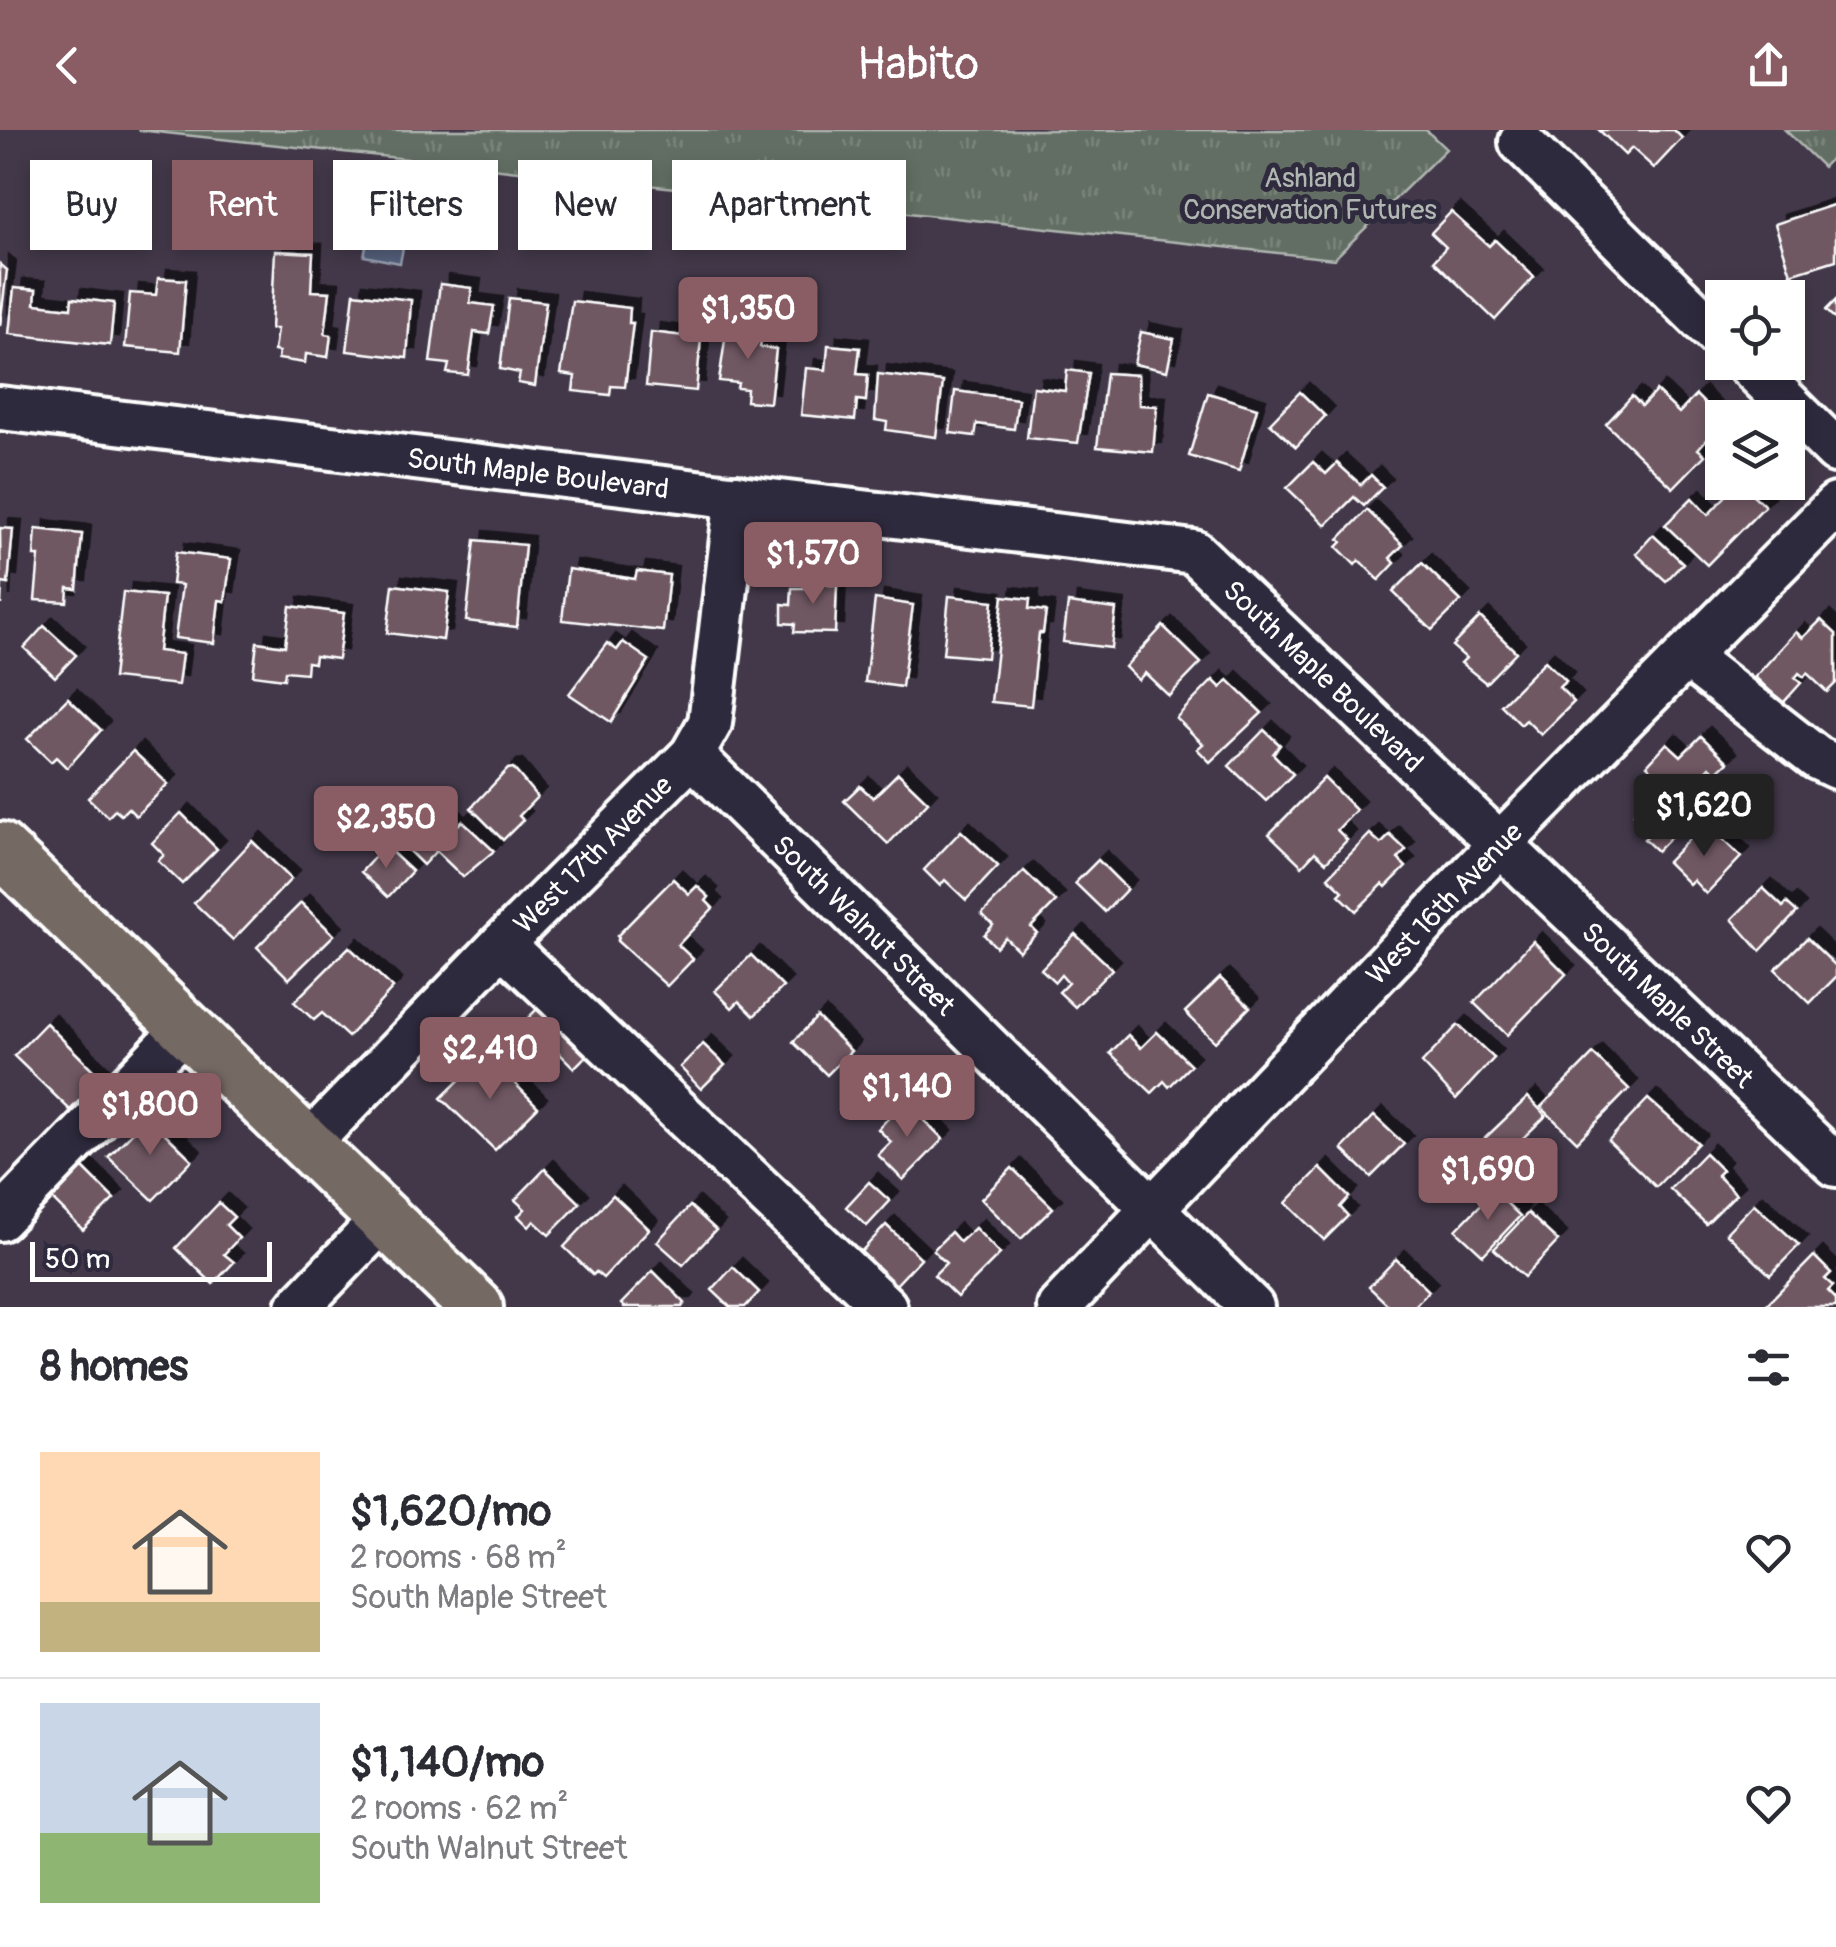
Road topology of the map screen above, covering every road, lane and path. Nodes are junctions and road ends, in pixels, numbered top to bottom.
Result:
1 (1520, 142) dead end
2 (1705, 323) edge
3 (1764, 380) edge
4 (0, 408) edge
5 (1836, 451) edge
6 (738, 496) junction
7 (1836, 505) edge
8 (1686, 656) junction
9 (692, 755) junction
10 (1836, 767) edge
11 (1500, 844) junction
12 (0, 849) edge
13 (502, 944) junction
14 (186, 1026) junction
15 (309, 1144) junction
16 (1836, 1165) edge
17 (1151, 1210) junction
18 (384, 1218) junction
19 (0, 1219) edge
20 (298, 1307) edge
21 (476, 1307) edge
22 (884, 1307) edge
23 (1059, 1307) edge
24 (1252, 1307) edge

1 - 2 street
3 - 5 street
4 - 6 street, South Maple Boulevard
6 - 9 street, West 17th Avenue
6 - 11 street, South Maple Boulevard
7 - 8 street, West 16th Avenue
8 - 10 street
8 - 11 street, West 16th Avenue
9 - 13 street, West 17th Avenue
9 - 17 street, South Walnut Street
11 - 16 street, South Maple Street
11 - 17 street, West 16th Avenue
12 - 14 main road
13 - 15 street, West 17th Avenue
13 - 22 street
14 - 15 main road
14 - 19 street
15 - 18 main road
17 - 23 street, West 16th Avenue
17 - 24 street, South Walnut Street
18 - 20 street
18 - 21 main road

